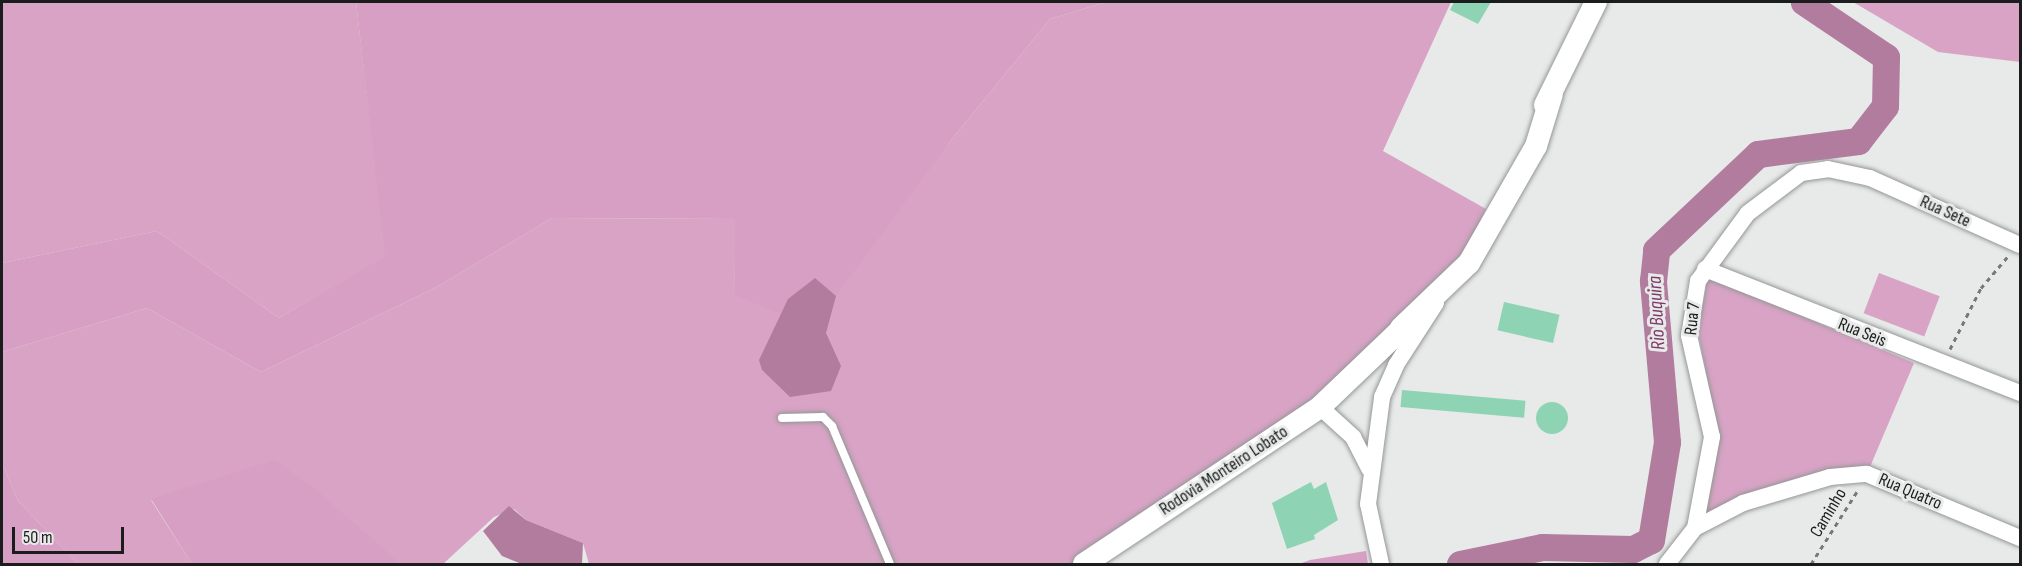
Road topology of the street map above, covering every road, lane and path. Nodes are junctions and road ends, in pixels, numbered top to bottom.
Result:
1 (1596, 2) edge
2 (1870, 178) joint
3 (2018, 244) edge
4 (1705, 268) junction
5 (1448, 285) junction
6 (1943, 364) junction
7 (2020, 393) edge
8 (1320, 407) junction
9 (782, 418) dead end
10 (1369, 469) junction
11 (1867, 474) junction
12 (1695, 528) junction
13 (2019, 534) edge
14 (1379, 557) edge
15 (890, 564) edge
16 (1084, 564) edge
17 (1667, 564) edge
18 (1811, 564) edge

1 - 5 main road, Rodovia Monteiro Lobato
2 - 3 street, Rua Sete
2 - 4 street, Rua 7
3 - 6 path
4 - 6 street, Rua Seis
4 - 12 street, Rua 7
5 - 8 main road, Rodovia Monteiro Lobato
5 - 10 street
6 - 7 street, Rua Seis
8 - 10 street
8 - 16 main road, Rodovia Monteiro Lobato
9 - 15 lane
10 - 14 street
11 - 12 street, Rua Quatro
11 - 13 street, Rua Quatro
11 - 18 path, Caminho
12 - 17 street, Rua 7

